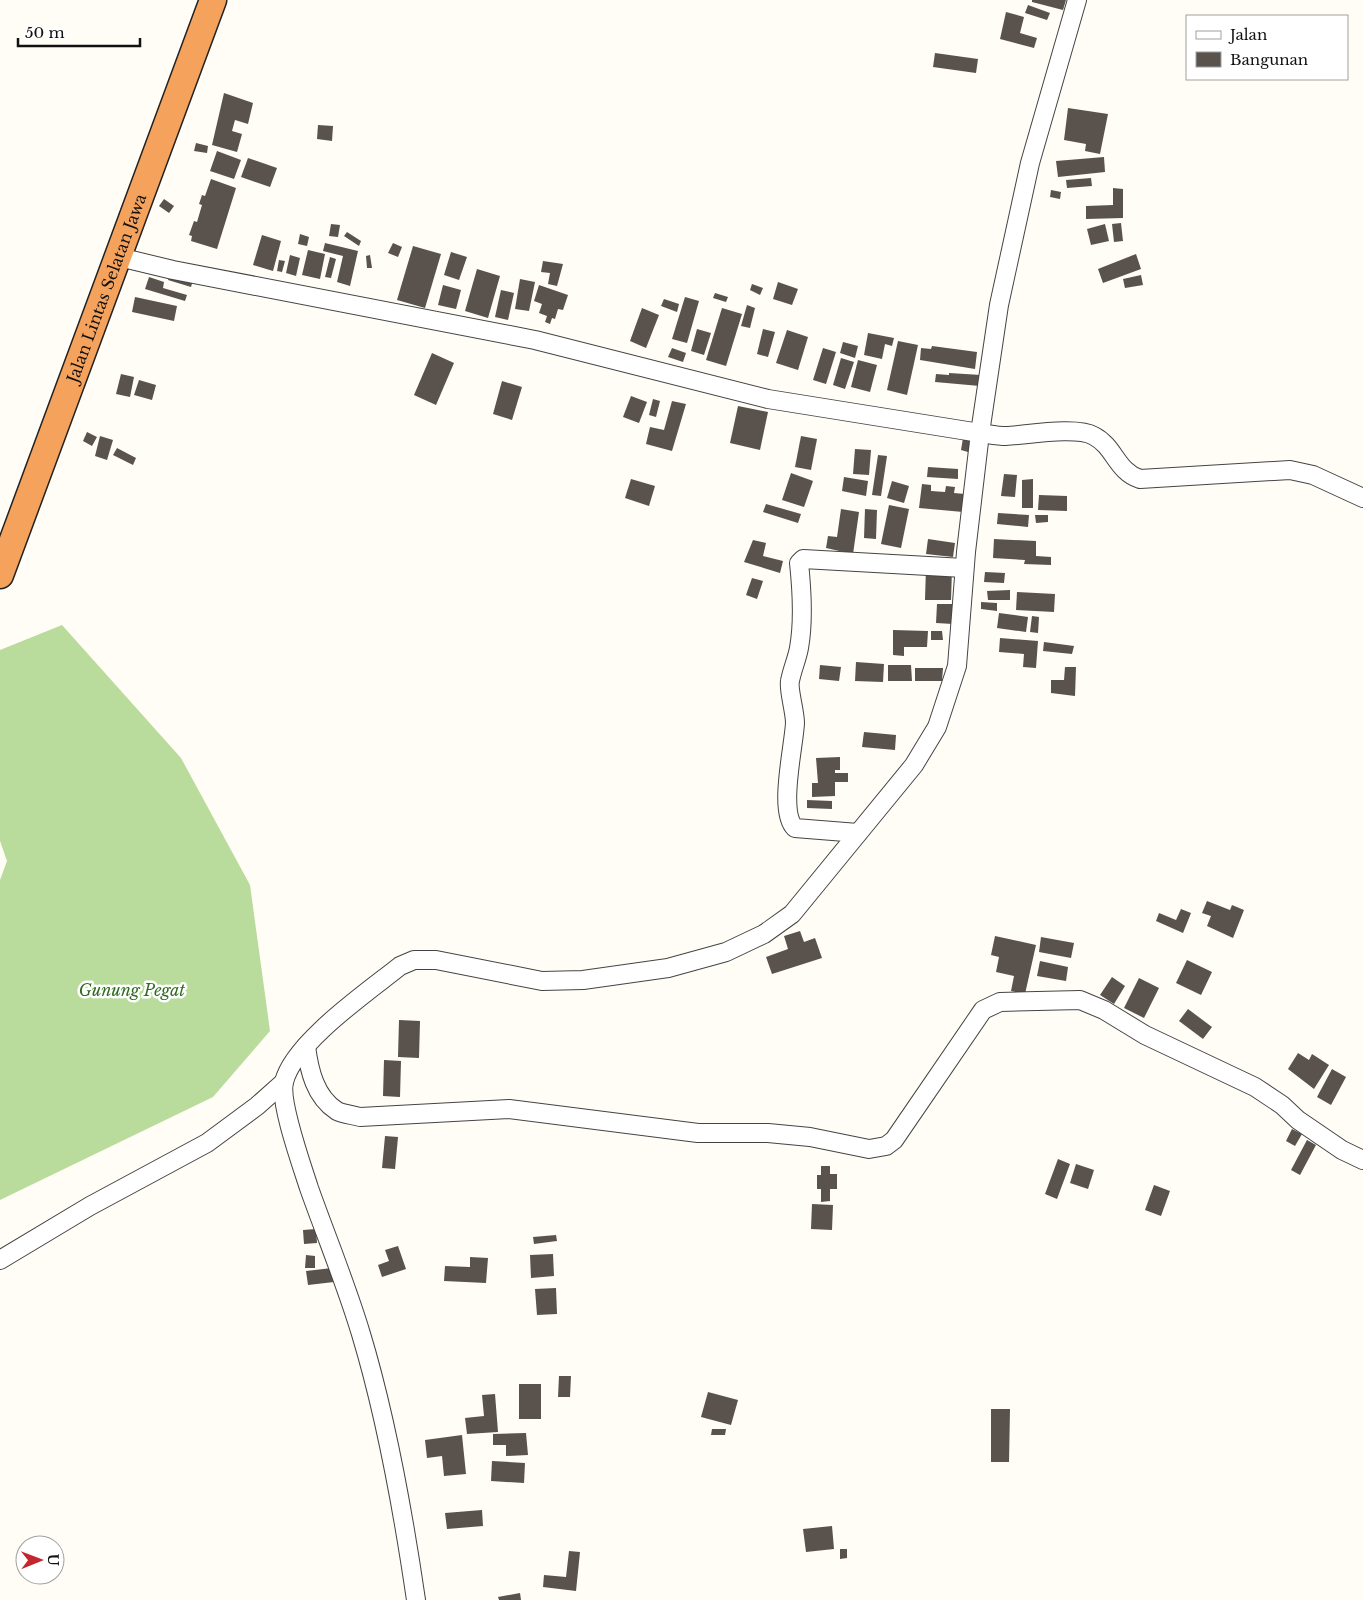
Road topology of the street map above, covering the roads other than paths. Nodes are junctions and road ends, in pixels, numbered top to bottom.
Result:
1 (213, 0) edge
2 (1077, 0) edge
3 (119, 257) junction
4 (980, 433) junction
5 (1363, 498) edge
6 (964, 568) junction
7 (0, 576) edge
8 (858, 833) junction
9 (306, 1046) junction
10 (284, 1082) junction
11 (1363, 1160) edge
12 (0, 1260) edge
13 (416, 1600) edge

1 - 3 highway, Jalan Lintas Selatan Jawa
2 - 4 street
3 - 4 street
3 - 7 highway, Jalan Lintas Selatan Jawa
4 - 5 street
4 - 6 street
6 - 8 street
6 - 8 street
8 - 9 street
9 - 10 street
9 - 11 street
10 - 12 street
10 - 13 street

